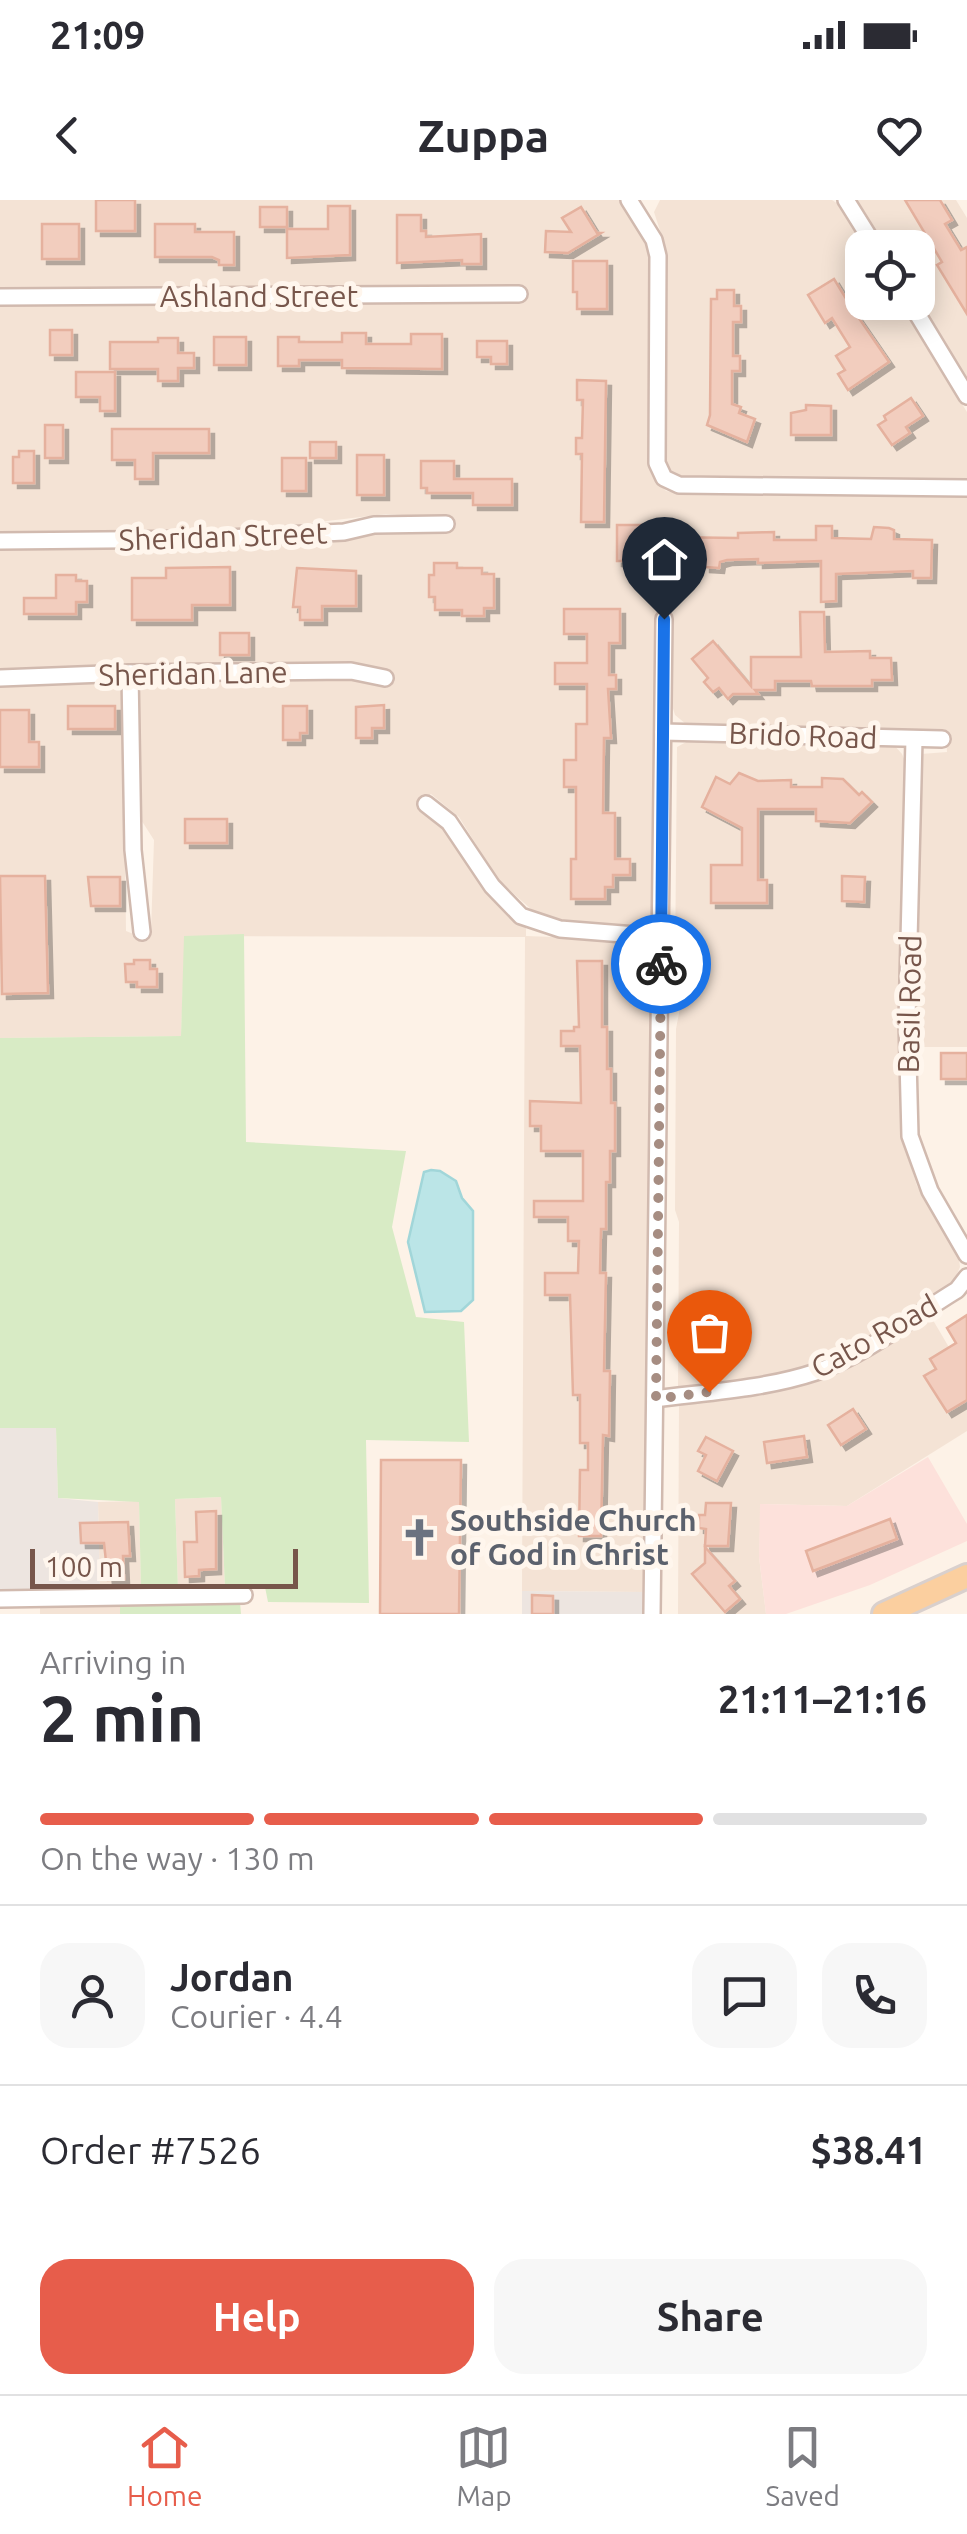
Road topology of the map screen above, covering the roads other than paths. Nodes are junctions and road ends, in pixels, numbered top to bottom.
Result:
1 (630, 200) edge
2 (846, 200) edge
3 (865, 230) edge
4 (519, 294) dead end
5 (0, 297) edge
6 (921, 320) edge
7 (967, 396) edge
8 (967, 488) edge
9 (446, 524) dead end
10 (0, 541) edge
11 (664, 619) dead end
12 (130, 673) junction
13 (0, 678) edge
14 (384, 678) dead end
15 (663, 732) junction
16 (914, 739) junction
17 (942, 739) dead end
18 (426, 804) dead end
19 (142, 932) dead end
20 (661, 937) junction
21 (967, 1255) edge
22 (967, 1277) edge
23 (656, 1399) junction
24 (967, 1576) edge
25 (244, 1594) dead end
26 (0, 1599) edge
27 (889, 1613) edge
28 (652, 1614) edge

1 - 8 street
2 - 3 street
4 - 5 street, Ashland Street
6 - 7 street
9 - 10 street, Sheridan Street
11 - 15 street
12 - 13 street, Sheridan Lane
12 - 14 street, Sheridan Lane
12 - 19 street
15 - 16 street, Brido Road
15 - 20 street
16 - 17 street, Brido Road
16 - 21 street, Basil Road
18 - 20 street
20 - 23 street
22 - 23 street, Cato Road
23 - 28 street
24 - 27 main road
25 - 26 street

